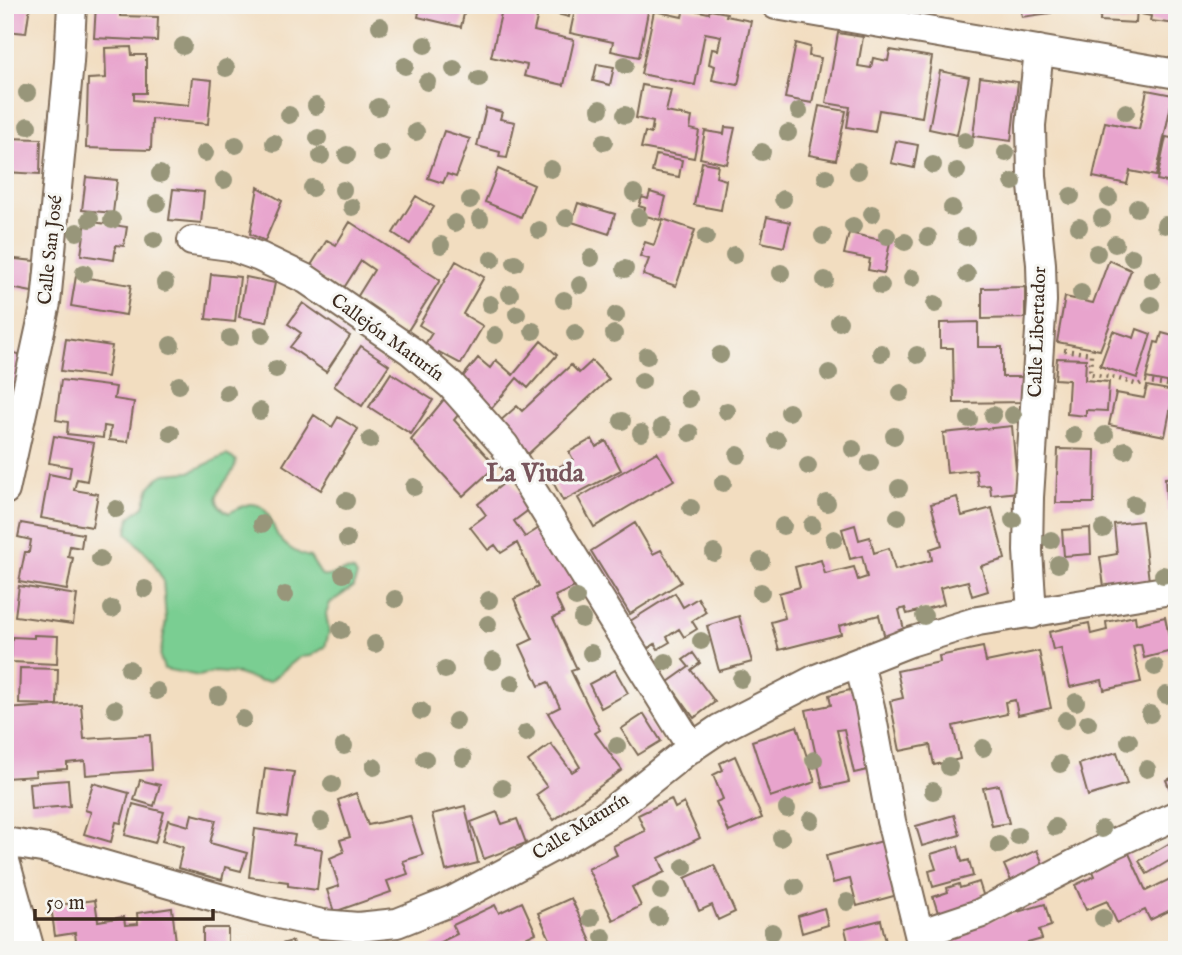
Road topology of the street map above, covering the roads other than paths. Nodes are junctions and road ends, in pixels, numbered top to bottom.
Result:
1 (72, 5) edge
2 (776, 5) edge
3 (1039, 50) junction
4 (1177, 74) edge
5 (192, 241) dead end
6 (5, 490) edge
7 (1177, 589) edge
8 (1032, 614) junction
9 (859, 664) junction
10 (692, 748) junction
11 (1177, 815) edge
12 (5, 842) edge
13 (5, 861) edge
14 (921, 942) edge
15 (30, 950) edge

1 - 6 street, Calle San José
2 - 3 street
3 - 4 street
3 - 8 street, Calle Libertador
5 - 10 street, Callejón Maturín
7 - 8 street, Calle Maturín
8 - 9 street, Calle Maturín
9 - 10 street, Calle Maturín
9 - 14 street
10 - 12 street, Calle Maturín
11 - 14 street
13 - 15 street

